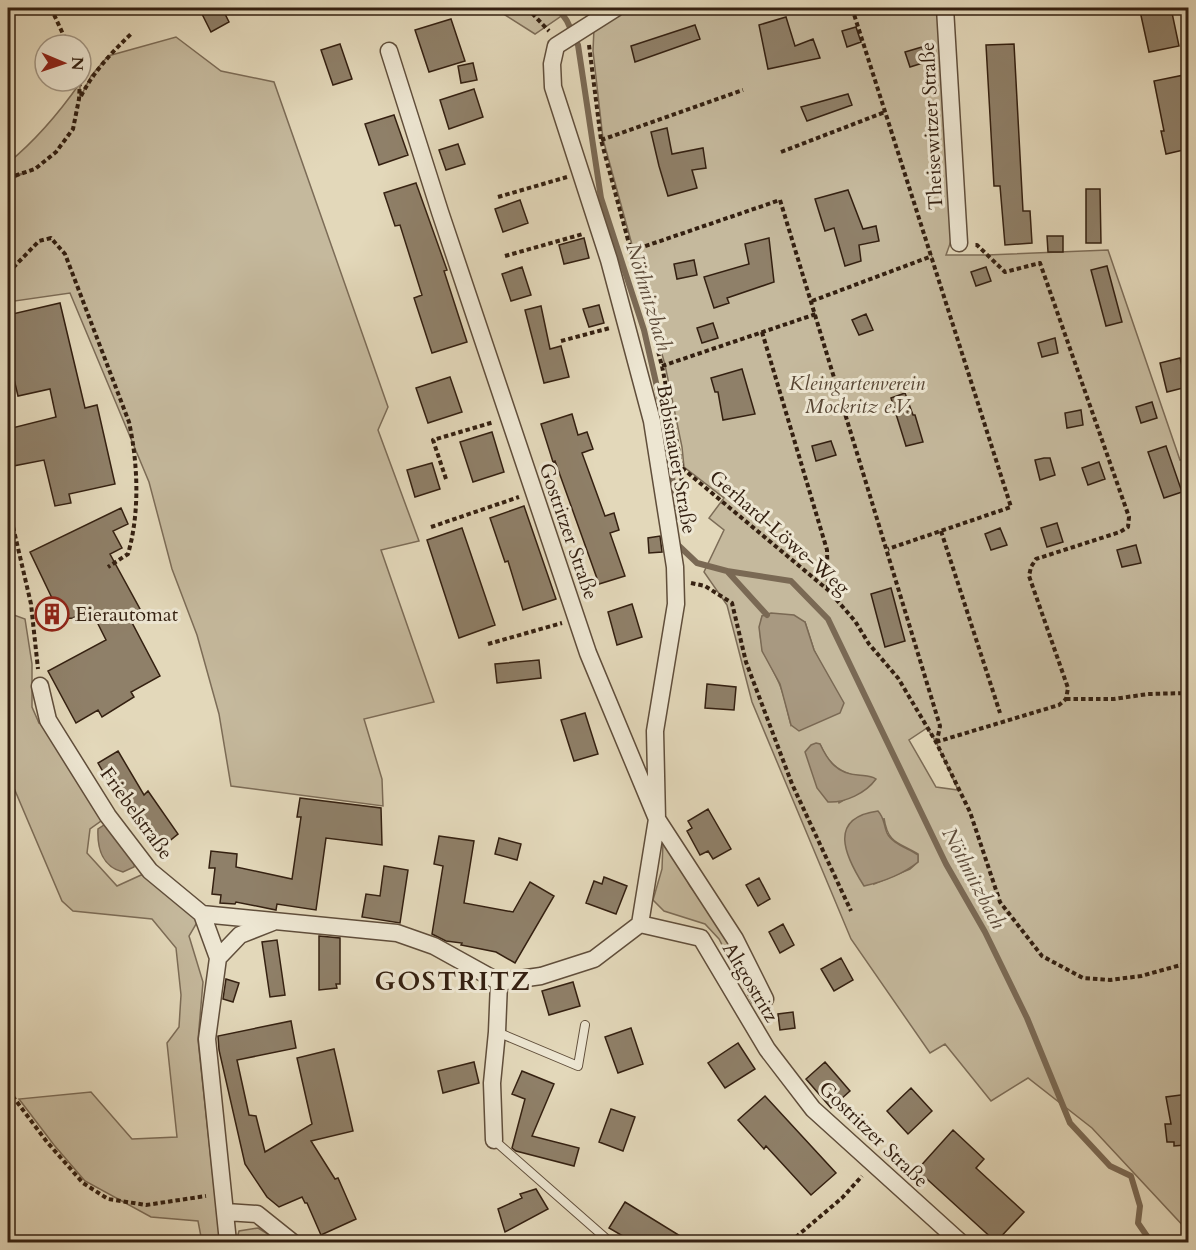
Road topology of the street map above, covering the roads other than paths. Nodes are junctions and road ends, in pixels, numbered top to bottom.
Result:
1 (616, 8) edge
2 (945, 8) edge
3 (389, 51) dead end
4 (959, 243) road end
5 (40, 686) road end
6 (657, 819) junction
7 (202, 914) junction
8 (275, 921) junction
9 (640, 924) junction
10 (218, 958) junction
11 (499, 982) junction
12 (765, 999) dead end
13 (585, 1025) dead end
14 (497, 1032) junction
15 (767, 1049) joint
16 (494, 1140) joint
17 (226, 1212) junction
18 (228, 1242) edge
19 (292, 1242) edge
20 (610, 1242) edge
21 (960, 1242) edge

1 - 6 street, Babisnauer Straße
2 - 4 street, Theisewitzer Straße
3 - 6 street, Gostritzer Straße
5 - 7 street, Friebelstraße
6 - 9 street, Babisnauer Straße
6 - 12 street, Gostritzer Straße
7 - 8 street
7 - 10 street
8 - 10 street
8 - 11 street
9 - 11 street
9 - 15 street, Altgostritz
10 - 17 street
11 - 14 street
13 - 14 lane
14 - 16 street
15 - 21 street, Gostritzer Straße
16 - 20 lane
17 - 18 street
17 - 19 street

